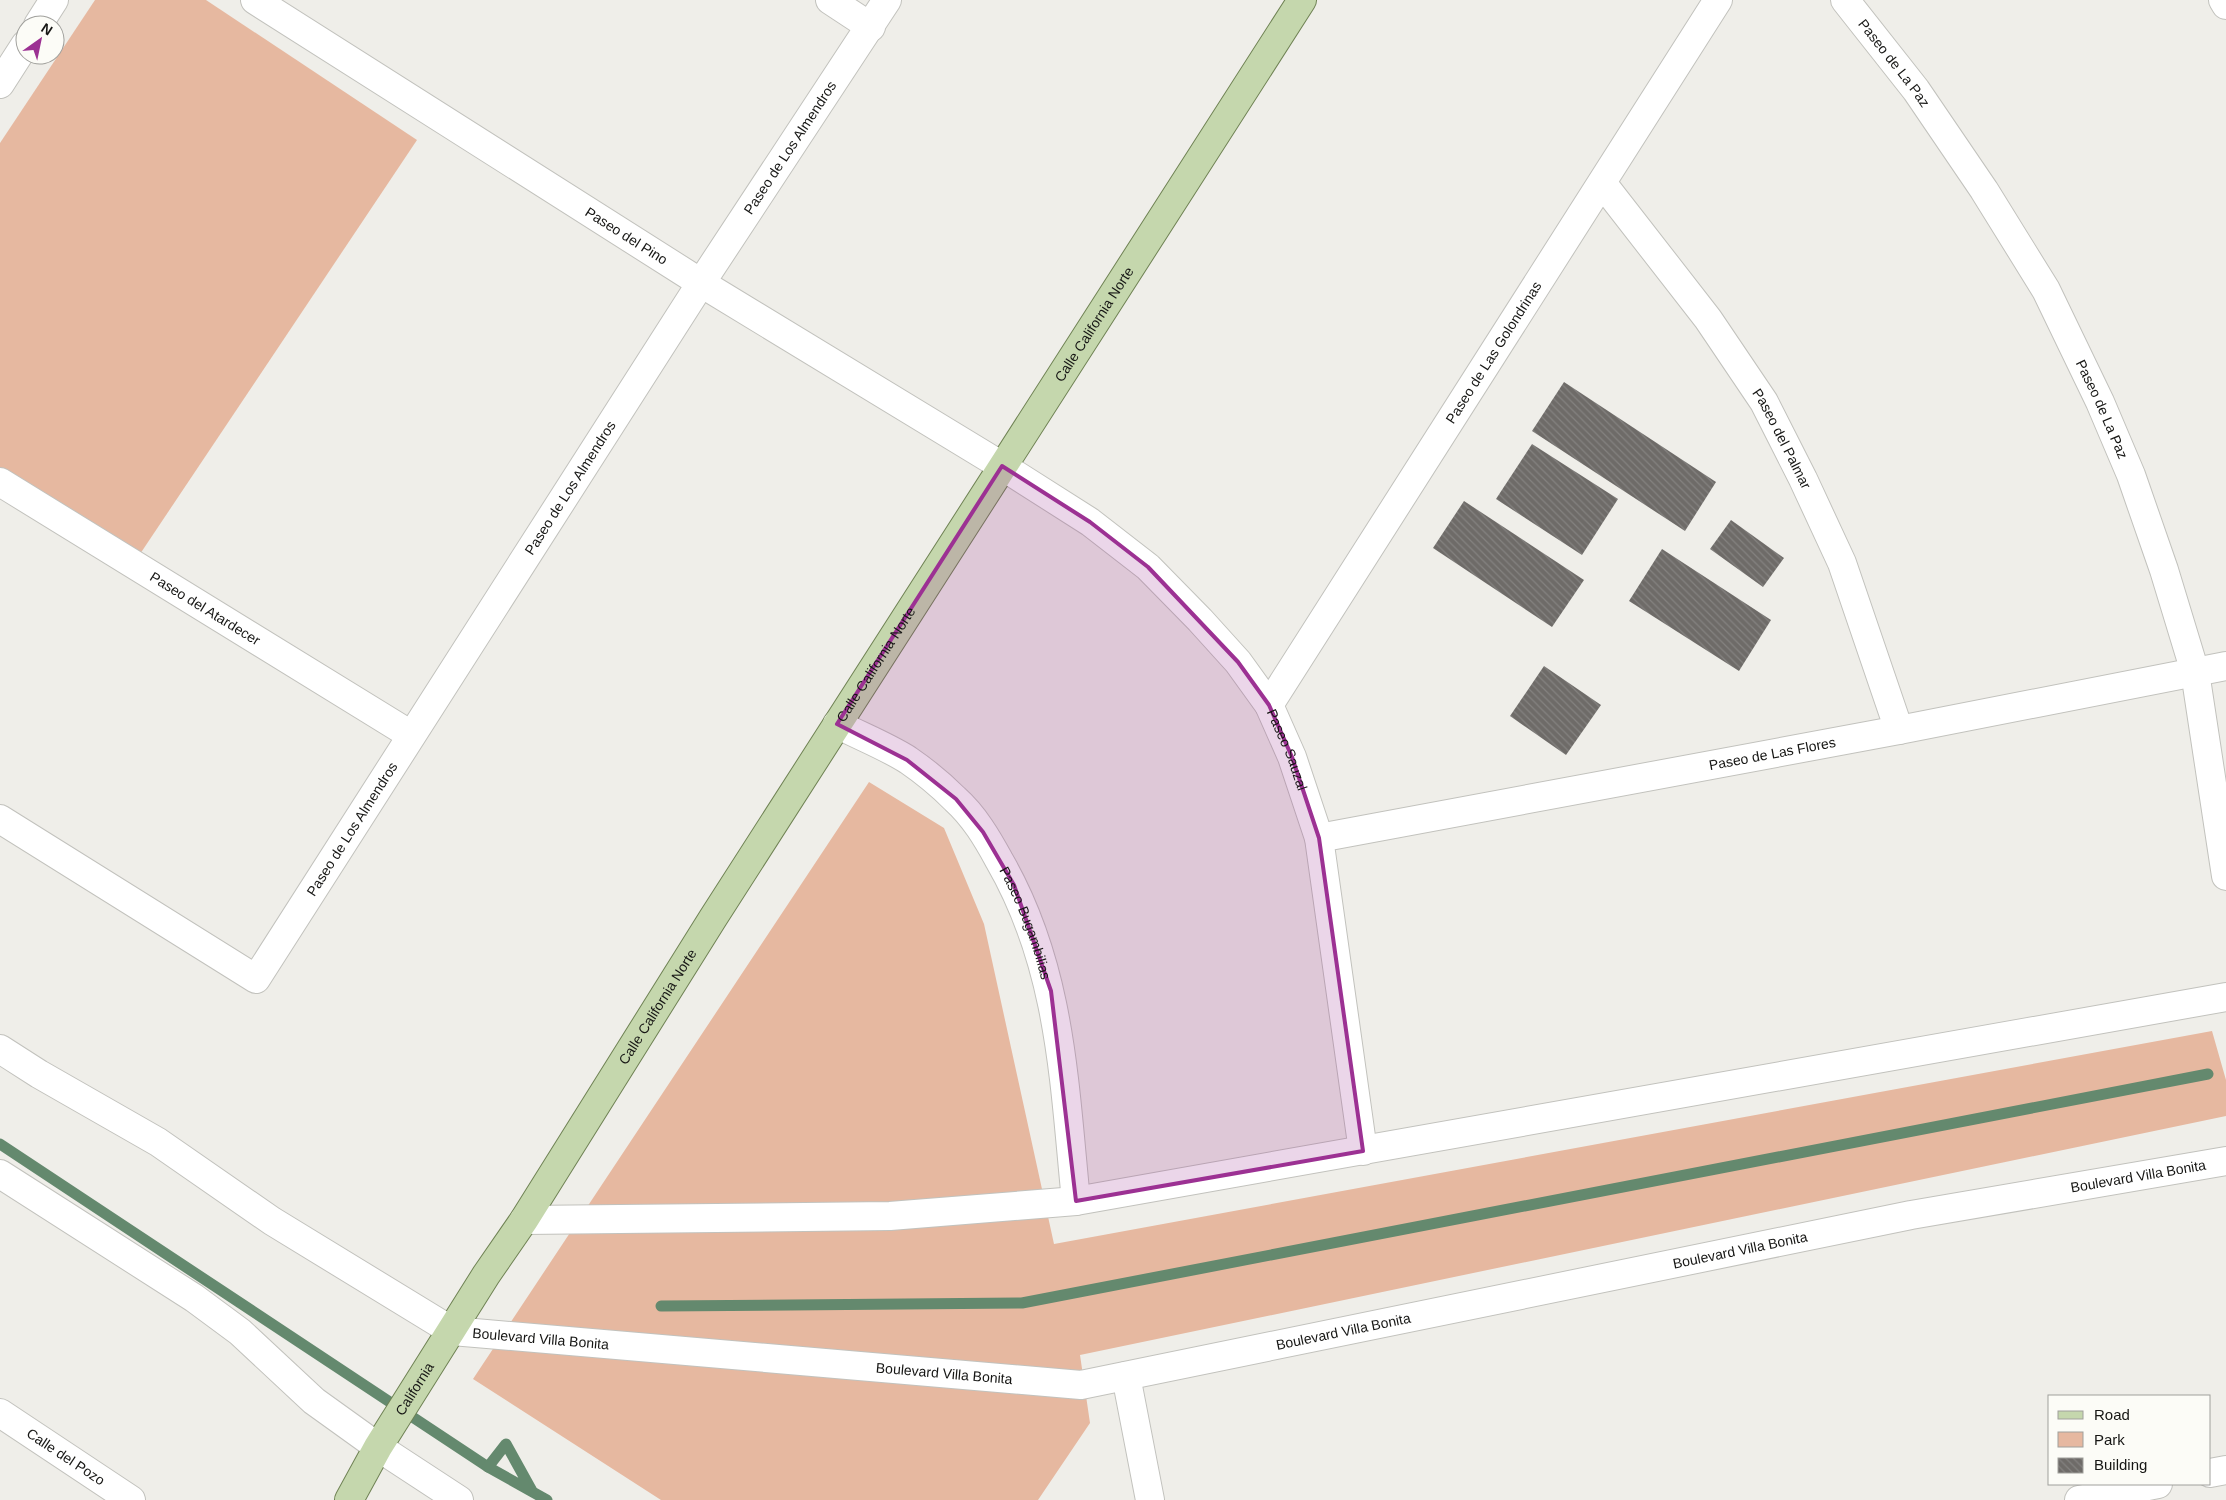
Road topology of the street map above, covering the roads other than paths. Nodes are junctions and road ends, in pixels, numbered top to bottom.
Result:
1 (54, 0) edge
2 (255, 0) edge
3 (830, 0) edge
4 (887, 0) edge
5 (1302, 0) edge
6 (1718, 0) edge
7 (1845, 0) edge
8 (2223, 0) edge
9 (2226, 5) edge
10 (44, 15) edge
11 (871, 27) junction
12 (15, 61) edge
13 (0, 84) edge
14 (1603, 184) junction
15 (701, 283) junction
16 (1002, 466) junction
17 (0, 482) edge
18 (2226, 666) edge
19 (2195, 672) junction
20 (1269, 705) junction
21 (837, 724) junction
22 (1899, 730) junction
23 (411, 735) junction
24 (0, 819) edge
25 (1319, 838) junction
26 (2226, 876) edge
27 (2226, 997) edge
28 (0, 1049) edge
29 (1363, 1151) junction
30 (2226, 1161) edge
31 (0, 1174) edge
32 (1076, 1201) junction
33 (524, 1220) junction
34 (452, 1331) junction
35 (1126, 1376) junction
36 (0, 1413) edge
37 (378, 1446) junction
38 (2226, 1470) edge
39 (2211, 1473) edge
40 (2153, 1485) edge
41 (131, 1500) edge
42 (349, 1500) edge
43 (459, 1500) edge
44 (1150, 1500) edge
45 (2080, 1500) edge

1 - 10 street
2 - 15 street, Paseo del Pino
3 - 11 street
4 - 11 street, Paseo de Los Almendros
5 - 16 main road, Calle California Norte
6 - 14 street, Paseo de Las Golondrinas
7 - 19 street, Paseo de La Paz
8 - 9 street
11 - 15 street, Paseo de Los Almendros
12 - 13 street
14 - 20 street, Paseo de Las Golondrinas
14 - 22 street, Paseo del Palmar
15 - 16 street, Paseo del Pino
15 - 23 street, Paseo de Los Almendros
16 - 20 street, Paseo Sauzal
16 - 21 main road, Calle California Norte
17 - 23 street, Paseo del Atardecer
18 - 19 street, Paseo de Las Flores
19 - 22 street, Paseo de Las Flores
19 - 26 street, Paseo de La Paz
20 - 25 street, Paseo Sauzal
21 - 32 street, Paseo Bugambilias
21 - 33 main road, Calle California Norte
22 - 25 street, Paseo de Las Flores
23 - 24 street, Paseo de Los Almendros
25 - 29 street, Paseo Sauzal
27 - 29 street
28 - 34 street
29 - 32 street
30 - 35 street, Boulevard Villa Bonita
31 - 37 street
32 - 33 street
33 - 34 main road, Calle California Norte
34 - 35 street, Boulevard Villa Bonita
34 - 37 main road, California
35 - 44 street
36 - 41 street, Calle del Pozo
37 - 42 main road
37 - 43 street
38 - 39 street
40 - 45 street

